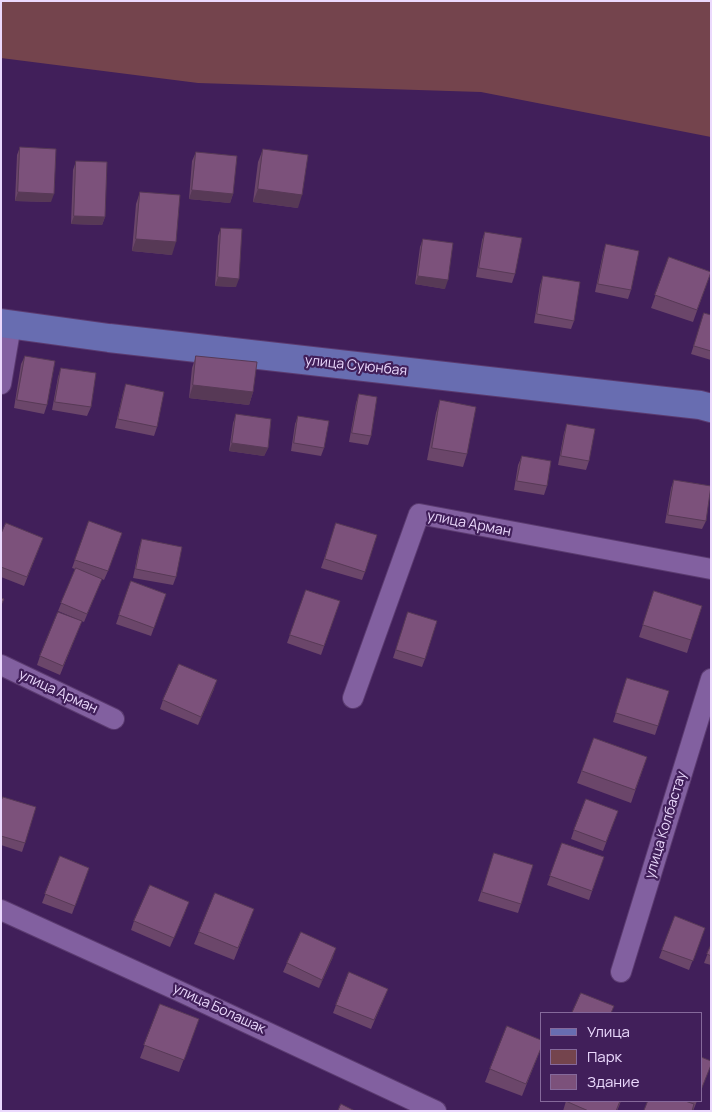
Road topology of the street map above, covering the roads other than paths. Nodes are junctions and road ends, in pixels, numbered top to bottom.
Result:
1 (6, 324) edge
2 (1, 384) edge
3 (711, 408) edge
4 (711, 569) edge
5 (1, 665) edge
6 (711, 679) edge
7 (353, 698) dead end
8 (114, 719) dead end
9 (1, 910) edge
10 (621, 972) dead end
11 (436, 1111) edge

1 - 2 street
1 - 3 main road, улица Суюнбая
4 - 7 street, улица Арман
5 - 8 street, улица Арман
6 - 10 street, улица Колбастау
9 - 11 street, улица Болашак

